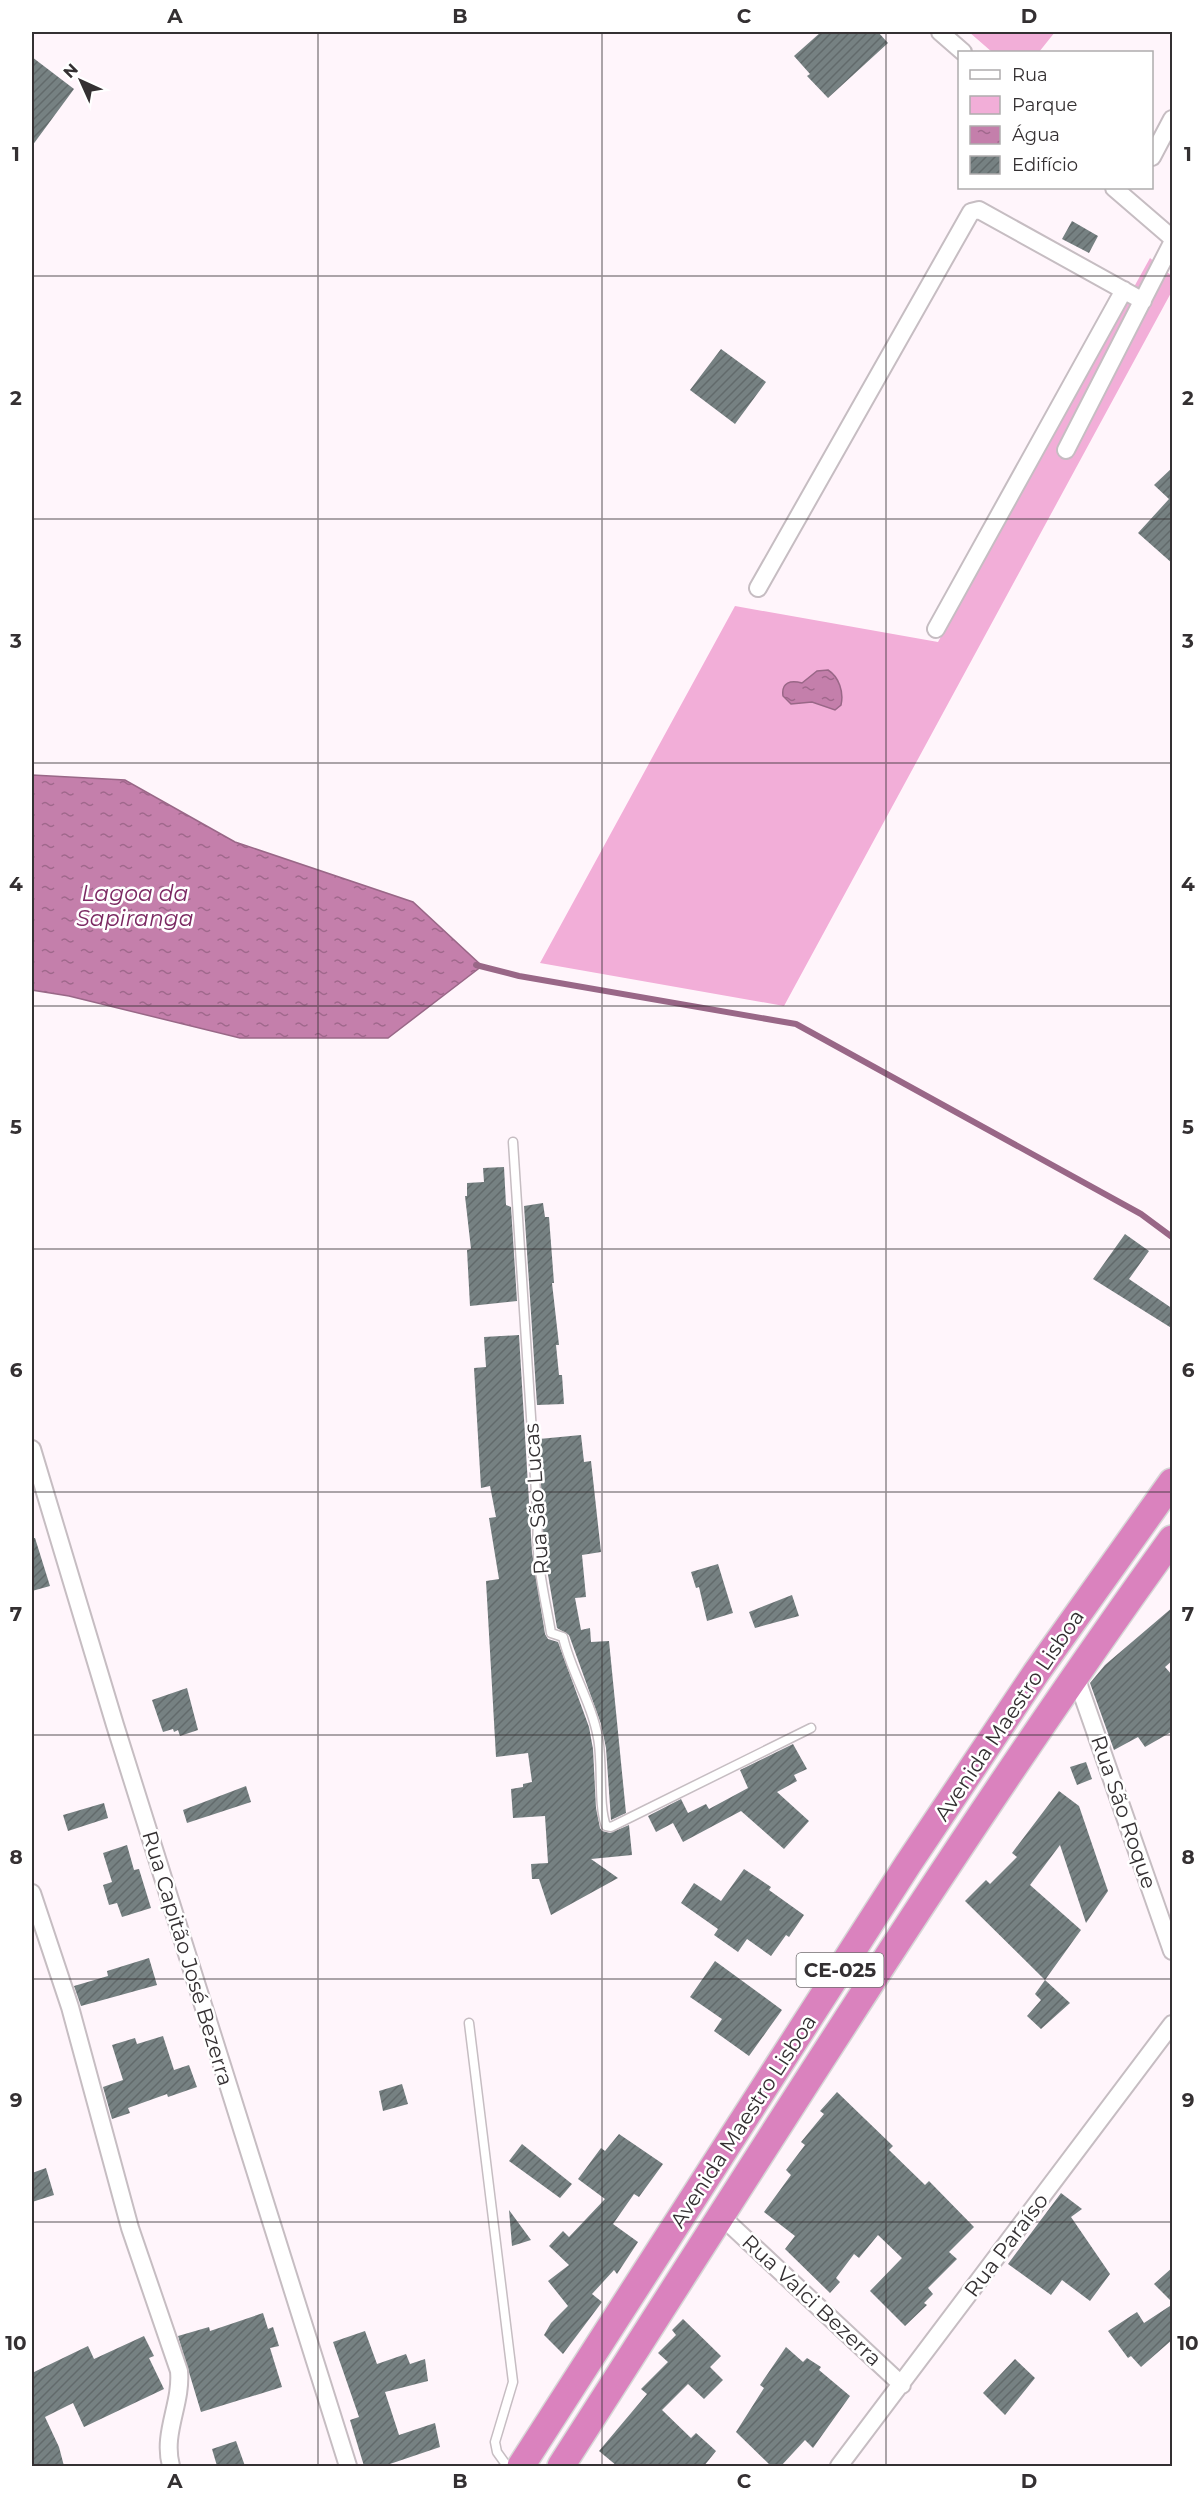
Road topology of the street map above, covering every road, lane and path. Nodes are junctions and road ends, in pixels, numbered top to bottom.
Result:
1 (940, 32) edge
2 (962, 51) edge
3 (1173, 119) edge
4 (1153, 155) edge
5 (1130, 193) edge
6 (1173, 238) edge
7 (1173, 243) edge
8 (1124, 290) junction
9 (1143, 301) junction
10 (1066, 450) dead end
11 (758, 588) dead end
12 (936, 629) dead end
13 (513, 1142) dead end
14 (32, 1449) edge
15 (1173, 1482) edge
16 (1173, 1539) edge
17 (1075, 1674) junction
18 (811, 1728) dead end
19 (32, 1893) edge
20 (1173, 1951) edge
21 (469, 2023) dead end
22 (1173, 2024) edge
23 (721, 2216) junction
24 (902, 2385) junction
25 (171, 2466) edge
26 (348, 2466) edge
27 (507, 2466) edge
28 (521, 2466) edge
29 (561, 2466) edge
30 (839, 2466) edge

1 - 2 street
3 - 4 street
5 - 6 street
7 - 9 street
8 - 9 street
8 - 11 street
8 - 12 street
9 - 10 street
13 - 18 lane, Rua São Lucas
14 - 26 street, Rua Capitão José Bezerra
15 - 28 highway, Avenida Maestro Lisboa / CE-025
16 - 17 highway, Avenida Maestro Lisboa / CE-025
17 - 20 street, Rua São Roque
17 - 23 highway, Avenida Maestro Lisboa / CE-025
19 - 25 street
21 - 27 lane
22 - 24 street, Rua Paraíso
23 - 24 street, Rua Valci Bezerra
23 - 29 highway, Avenida Maestro Lisboa / CE-025
24 - 30 street, Rua Paraíso

